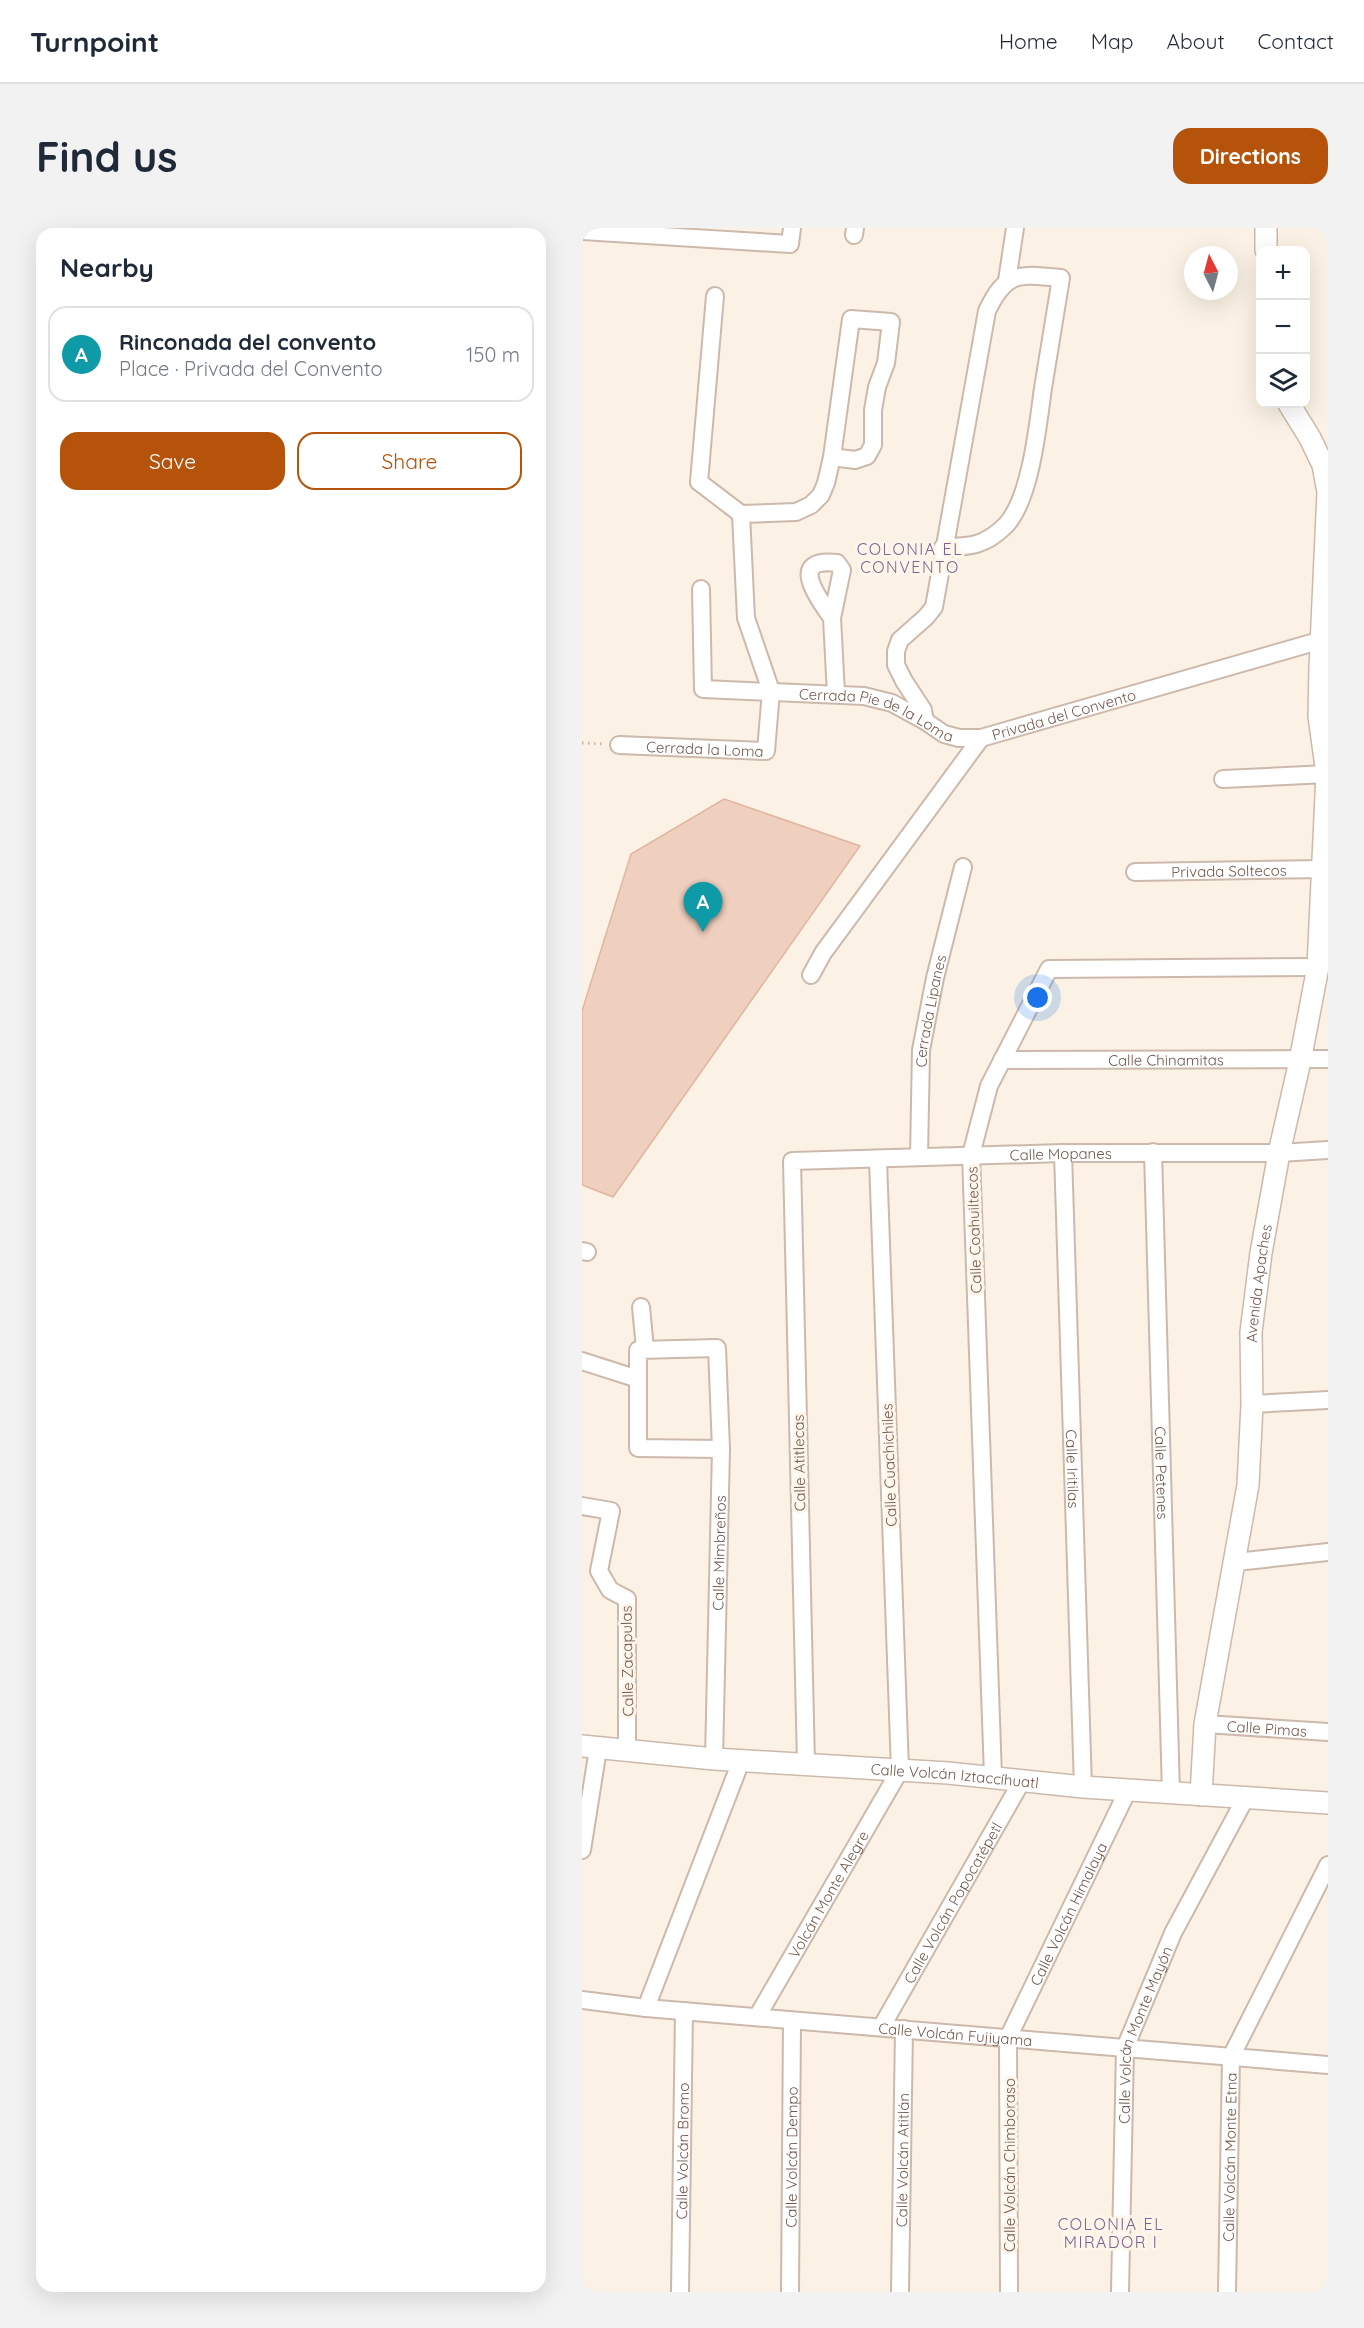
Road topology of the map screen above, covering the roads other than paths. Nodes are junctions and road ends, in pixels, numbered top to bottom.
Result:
1 (792, 228) edge
2 (1016, 228) edge
3 (1266, 228) edge
4 (582, 231) edge
5 (702, 233) edge
6 (1266, 246) edge
7 (1007, 281) junction
8 (715, 296) dead end
9 (1291, 408) edge
10 (832, 457) junction
11 (741, 513) junction
12 (943, 547) junction
13 (701, 589) dead end
14 (832, 618) dead end
15 (1322, 640) junction
16 (1324, 671) edge
17 (771, 691) junction
18 (836, 694) junction
19 (925, 721) junction
20 (981, 738) junction
21 (619, 745) road end
22 (1326, 745) edge
23 (1327, 774) edge
24 (1223, 778) dead end
25 (963, 867) dead end
26 (1323, 869) junction
27 (1135, 872) dead end
28 (1318, 967) junction
29 (811, 975) dead end
30 (1328, 1059) edge
31 (1002, 1060) junction
32 (1300, 1061) junction
33 (1328, 1150) edge
34 (1153, 1152) junction
35 (1063, 1153) junction
36 (1279, 1153) junction
37 (971, 1155) junction
38 (919, 1157) junction
39 (878, 1160) junction
40 (792, 1161) joint
41 (641, 1307) dead end
42 (645, 1349) junction
43 (582, 1361) edge
44 (638, 1379) junction
45 (1328, 1400) edge
46 (1252, 1404) junction
47 (721, 1449) junction
48 (582, 1506) edge
49 (1328, 1552) edge
50 (1236, 1562) junction
51 (1205, 1724) junction
52 (1328, 1732) edge
53 (590, 1747) edge
54 (627, 1752) junction
55 (714, 1759) junction
56 (741, 1761) junction
57 (806, 1764) junction
58 (900, 1770) junction
59 (993, 1776) junction
60 (1023, 1779) junction
61 (1083, 1787) junction
62 (1128, 1790) junction
63 (1171, 1793) junction
64 (1202, 1795) junction
65 (1246, 1797) junction
66 (1328, 1803) edge
67 (582, 1850) edge
68 (1328, 1865) edge
69 (582, 2000) edge
70 (646, 2008) junction
71 (684, 2011) junction
72 (757, 2017) junction
73 (792, 2021) junction
74 (882, 2026) junction
75 (904, 2029) junction
76 (1008, 2038) junction
77 (1125, 2048) junction
78 (1231, 2057) junction
79 (1328, 2065) edge
80 (680, 2292) edge
81 (790, 2292) edge
82 (900, 2292) edge
83 (1009, 2292) edge
84 (1120, 2292) edge
85 (1227, 2292) edge

1 - 5 street
2 - 7 street
3 - 6 street
4 - 5 street
7 - 12 street
7 - 12 street
8 - 11 street
9 - 15 street, Avenida Apaches
10 - 10 street
10 - 11 street
11 - 17 street
12 - 19 street
13 - 17 street, Cerrada Pie de la Loma
14 - 18 street
15 - 16 street, Avenida Apaches
15 - 20 street, Privada del Convento
16 - 22 street, Avenida Apaches
17 - 18 street, Cerrada Pie de la Loma
17 - 21 street, Cerrada la Loma
18 - 19 street, Cerrada Pie de la Loma
19 - 20 street, Cerrada Pie de la Loma
20 - 29 street, Privada del Convento
22 - 23 street, Avenida Apaches
23 - 24 street
23 - 26 street, Avenida Apaches
25 - 38 street, Cerrada Lipanes
26 - 27 street, Privada Soltecos
26 - 28 street, Avenida Apaches
28 - 31 street, Calle Coahuiltecos
28 - 32 street, Avenida Apaches
30 - 32 street, Calle Chinamitas
31 - 32 street, Calle Chinamitas
31 - 37 street, Calle Coahuiltecos
32 - 36 street, Avenida Apaches
33 - 36 street, Calle Mopanes
34 - 35 street, Calle Mopanes
34 - 36 street, Calle Mopanes
34 - 63 street, Calle Petenes
35 - 37 street, Calle Mopanes
35 - 61 street, Calle Iritilas
36 - 46 street, Avenida Apaches
37 - 38 street, Calle Mopanes
37 - 59 street, Calle Coahuiltecos
38 - 39 street, Calle Mopanes
39 - 40 street, Calle Mopanes
39 - 58 street, Calle Cuachichiles
40 - 57 street, Calle Atitlecas
41 - 42 street
42 - 44 street
42 - 47 street, Calle Mimbreños
43 - 44 street
44 - 47 street
45 - 46 street
46 - 50 street, Avenida Apaches
47 - 55 street, Calle Mimbreños
48 - 54 street, Calle Zacapulas
49 - 50 street
50 - 51 street, Avenida Apaches
51 - 52 street, Calle Pimas
51 - 64 street, Avenida Apaches
53 - 54 street, Calle Volcán Iztaccíhuatl
53 - 67 street
54 - 55 street, Calle Volcán Iztaccíhuatl
55 - 56 street, Calle Volcán Iztaccíhuatl
56 - 57 street, Calle Volcán Iztaccíhuatl
56 - 70 street
57 - 58 street, Calle Volcán Iztaccíhuatl
58 - 59 street, Calle Volcán Iztaccíhuatl
58 - 72 street, Volcán Monte Alegre
59 - 60 street, Calle Volcán Iztaccíhuatl
60 - 61 street, Calle Volcán Iztaccíhuatl
60 - 74 street, Calle Volcán Popocatépetl
61 - 62 street, Calle Volcán Iztaccíhuatl
62 - 63 street, Calle Volcán Iztaccíhuatl
62 - 76 street, Calle Volcán Himalaya
63 - 64 street, Calle Volcán Iztaccíhuatl
64 - 65 street, Calle Volcán Iztaccíhuatl
65 - 66 street, Calle Volcán Iztaccíhuatl
65 - 77 street, Calle Volcán Monte Mayón
68 - 78 street, Calle Volcán Monte Etna
69 - 70 street, Calle Volcán Fujiyama
70 - 71 street, Calle Volcán Fujiyama
71 - 72 street, Calle Volcán Fujiyama
71 - 80 street, Calle Volcán Bromo
72 - 73 street, Calle Volcán Fujiyama
73 - 74 street, Calle Volcán Fujiyama
73 - 81 street, Calle Volcán Dempo
74 - 75 street, Calle Volcán Fujiyama
75 - 76 street, Calle Volcán Fujiyama
75 - 82 street, Calle Volcán Atitlán
76 - 77 street, Calle Volcán Fujiyama
76 - 83 street, Calle Volcán Chimboraso
77 - 78 street, Calle Volcán Fujiyama
77 - 84 street, Calle Volcán Monte Mayón
78 - 79 street, Calle Volcán Fujiyama
78 - 85 street, Calle Volcán Monte Etna

